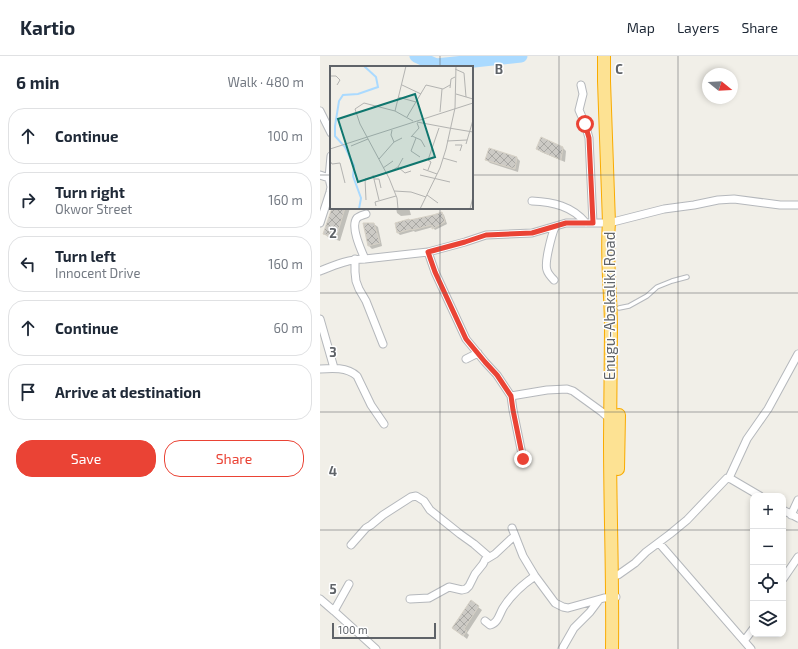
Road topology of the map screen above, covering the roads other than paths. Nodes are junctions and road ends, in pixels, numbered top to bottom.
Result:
1 (604, 56) edge
2 (581, 86) dead end
3 (320, 111) edge
4 (330, 130) edge
5 (330, 167) edge
6 (320, 174) edge
7 (329, 178) junction
8 (330, 182) edge
9 (330, 192) edge
10 (532, 201) dead end
11 (798, 205) edge
12 (366, 214) dead end
13 (320, 223) edge
14 (590, 223) junction
15 (609, 223) junction
16 (555, 226) junction
17 (428, 252) junction
18 (355, 259) junction
19 (364, 259) junction
20 (320, 270) edge
21 (687, 277) dead end
22 (554, 280) dead end
23 (619, 308) junction
24 (320, 319) edge
25 (383, 344) dead end
26 (478, 353) junction
27 (798, 354) edge
28 (466, 358) dead end
29 (334, 368) junction
30 (320, 369) edge
31 (511, 396) junction
32 (614, 423) junction
33 (384, 424) dead end
34 (523, 459) dead end
35 (729, 478) junction
36 (755, 493) edge
37 (798, 500) edge
38 (794, 516) edge
39 (361, 522) dead end
40 (371, 525) junction
41 (512, 528) dead end
42 (515, 536) junction
43 (659, 542) junction
44 (351, 545) dead end
45 (489, 557) junction
46 (798, 557) edge
47 (618, 575) junction
48 (786, 575) edge
49 (535, 576) junction
50 (349, 584) dead end
51 (615, 597) junction
52 (320, 599) edge
53 (410, 599) dead end
54 (598, 600) junction
55 (334, 611) junction
56 (485, 621) dead end
57 (750, 633) edge
58 (744, 641) junction
59 (376, 649) edge
60 (562, 649) edge
61 (612, 649) edge
62 (618, 649) edge
63 (751, 649) edge

1 - 15 highway
2 - 14 street
3 - 4 street
5 - 7 street
6 - 7 street
7 - 8 street
9 - 13 street
10 - 14 street
11 - 15 street
12 - 19 street
14 - 15 street
14 - 16 street
15 - 23 highway, Enugu-Abakaliki Road
15 - 32 highway, Enugu-Abakaliki Road
16 - 17 street
16 - 22 street
17 - 19 street
17 - 26 street
18 - 19 street
18 - 20 street
18 - 25 street
21 - 23 lane
23 - 32 highway, Enugu-Abakaliki Road
24 - 29 street
26 - 28 street
26 - 31 street
27 - 35 street
29 - 30 street
29 - 33 street
31 - 32 street
31 - 34 street
32 - 47 highway, Enugu-Abakaliki Road
32 - 51 highway, Enugu-Abakaliki Road
35 - 36 street
35 - 43 street
37 - 38 street
39 - 40 street
40 - 44 street
40 - 45 street
41 - 42 street
42 - 45 street
42 - 49 street
43 - 47 street
43 - 58 street
45 - 53 street
46 - 48 street
47 - 51 highway, Enugu-Abakaliki Road
49 - 54 street
49 - 56 street
50 - 55 street
51 - 54 street
51 - 61 highway, Enugu-Abakaliki Road
51 - 62 highway, Enugu-Abakaliki Road
52 - 55 street
54 - 60 street
55 - 59 street
57 - 58 street
58 - 63 street

